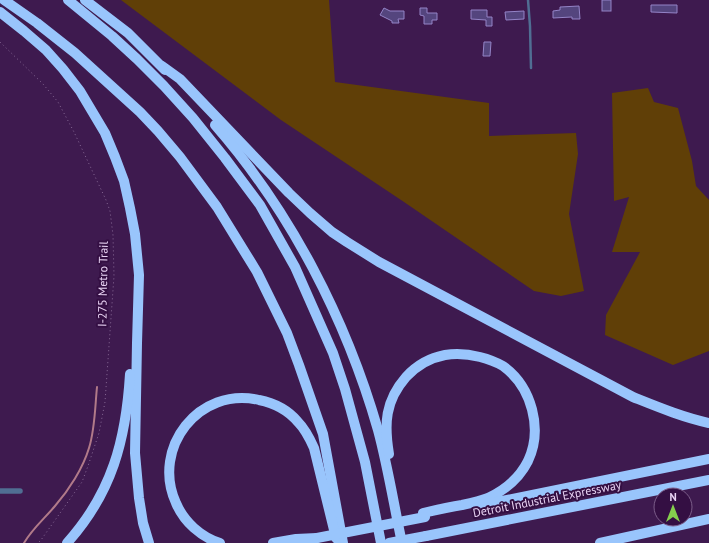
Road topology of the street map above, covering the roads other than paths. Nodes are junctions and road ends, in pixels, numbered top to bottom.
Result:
1 (4, 0) edge
2 (68, 0) edge
3 (85, 0) edge
4 (528, 0) edge
5 (0, 12) edge
6 (162, 66) junction
7 (531, 68) dead end
8 (137, 254) junction
9 (709, 423) edge
10 (709, 459) edge
11 (709, 480) edge
12 (0, 491) edge
13 (20, 491) dead end
14 (424, 515) junction
15 (709, 519) edge
16 (317, 538) junction
17 (67, 543) edge
18 (149, 543) edge
19 (220, 543) edge
20 (272, 543) edge
21 (293, 543) edge
22 (342, 543) edge
23 (381, 543) edge
24 (389, 543) edge
25 (402, 543) edge
26 (600, 543) edge

1 - 22 highway
2 - 23 highway
3 - 6 highway
4 - 7 lane
5 - 8 highway
6 - 9 highway
6 - 25 highway
8 - 17 highway
8 - 18 highway
10 - 14 highway
11 - 24 highway, Detroit Industrial Expressway, bridge
12 - 13 street
14 - 16 highway, bridge
14 - 25 highway
15 - 26 highway
16 - 20 highway
16 - 21 highway
19 - 22 highway

